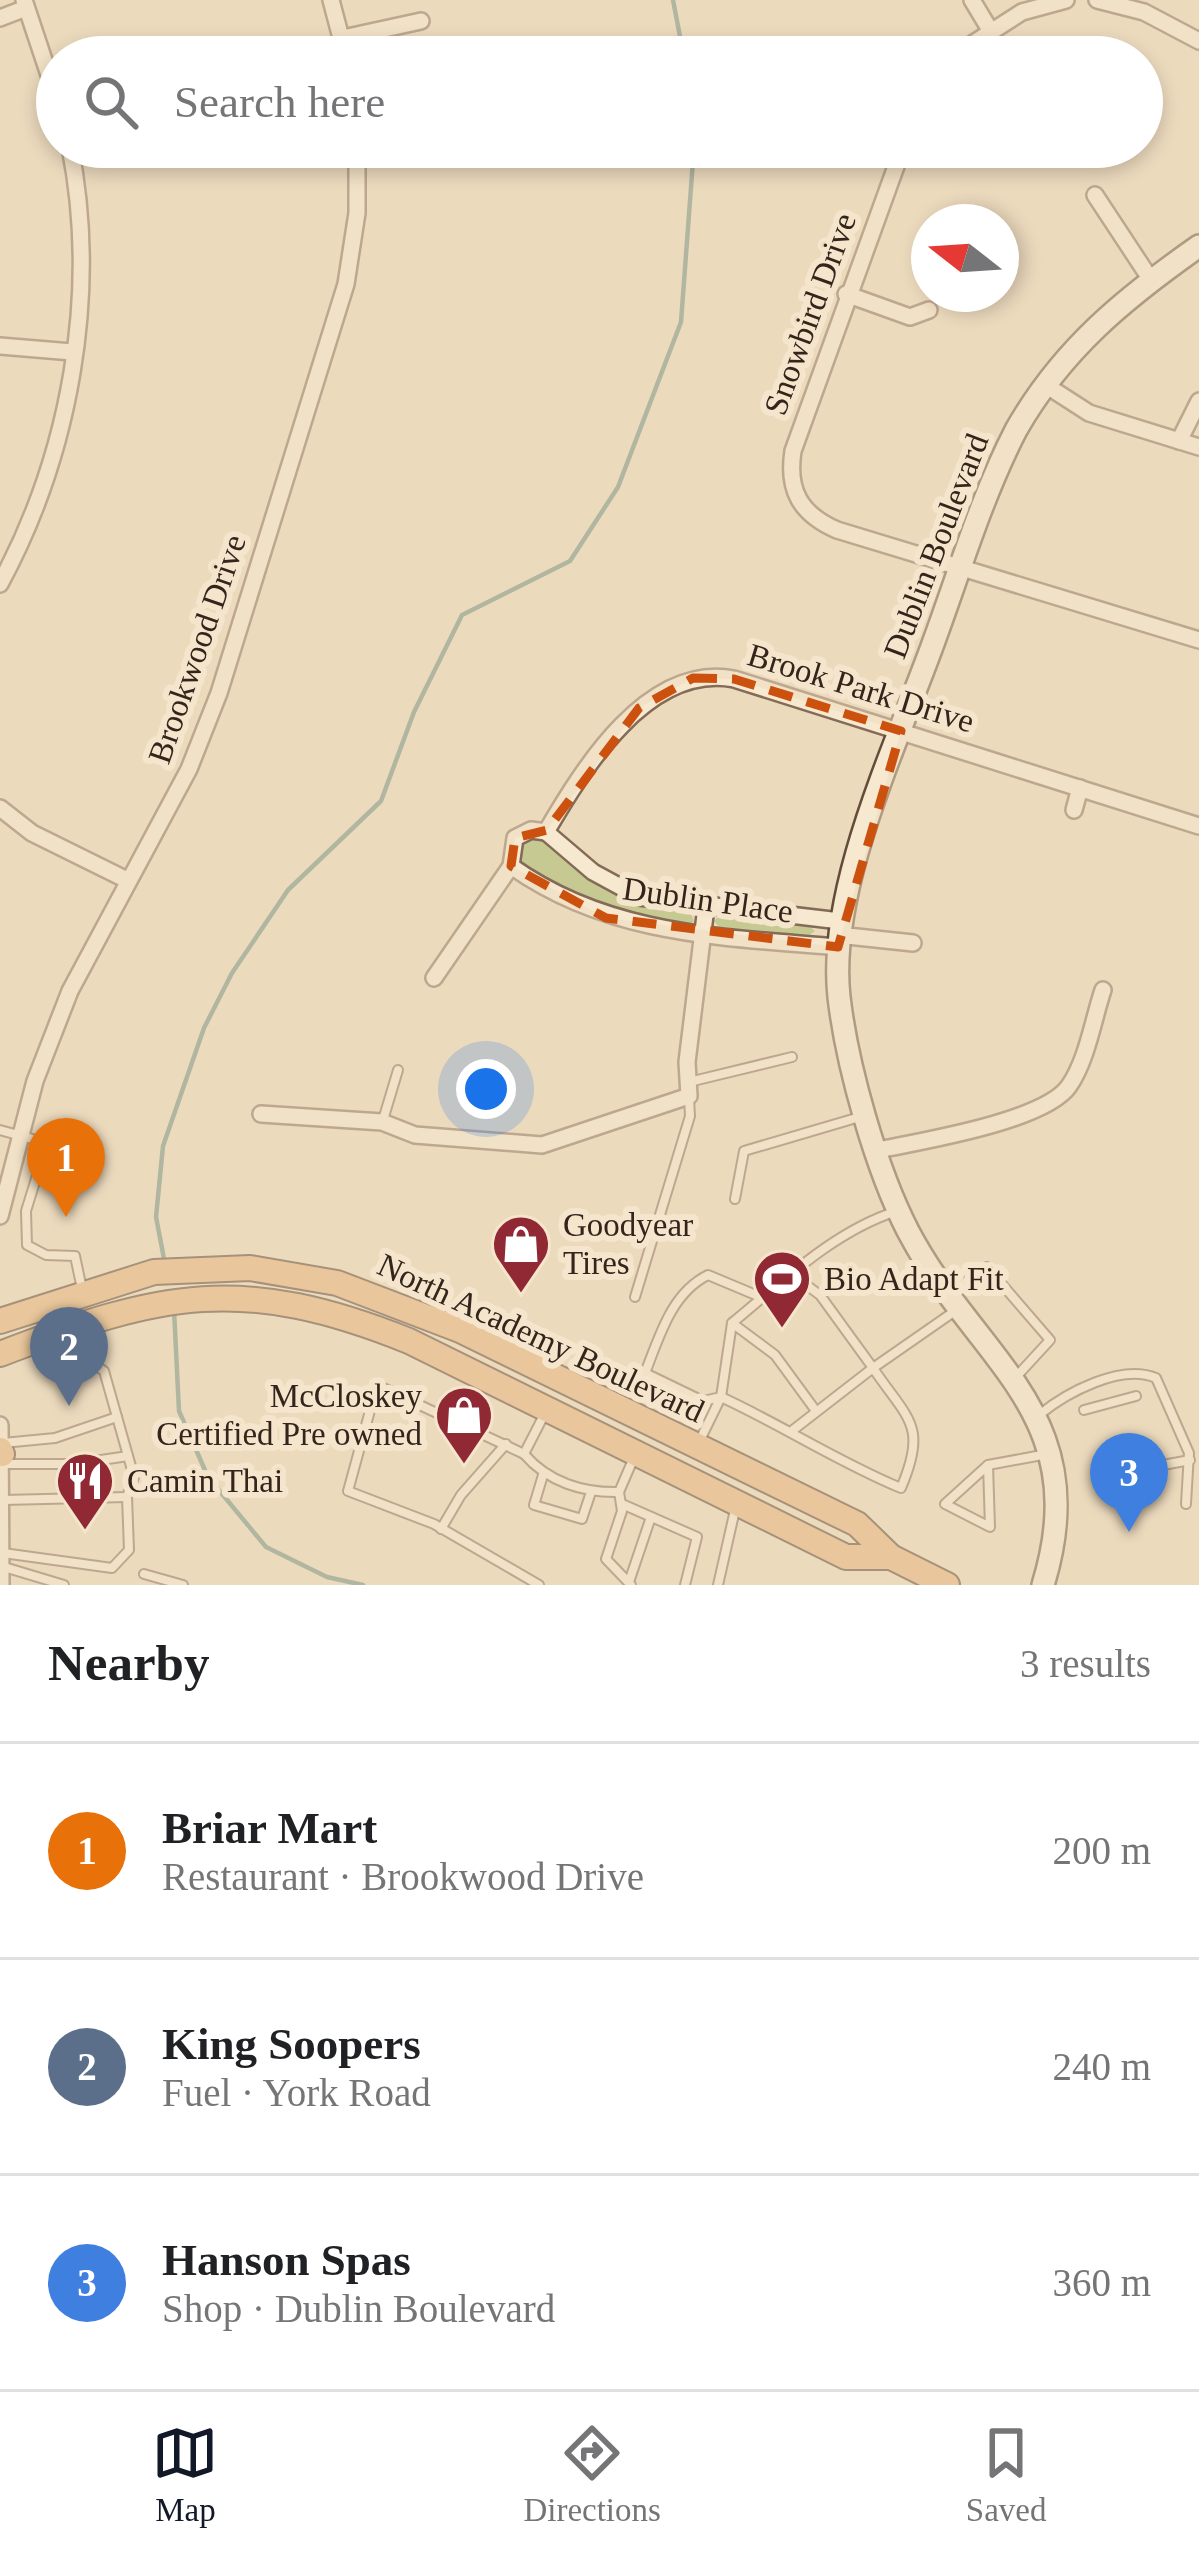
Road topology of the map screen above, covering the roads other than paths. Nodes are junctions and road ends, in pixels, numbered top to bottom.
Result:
1 (331, 0) edge
2 (972, 0) edge
3 (1066, 0) edge
4 (1097, 0) edge
5 (25, 4) edge
6 (0, 18) edge
7 (421, 21) dead end
8 (991, 30) junction
9 (342, 36) edge
10 (352, 36) edge
11 (982, 36) edge
12 (36, 37) edge
13 (1199, 41) edge
14 (72, 168) edge
15 (356, 168) edge
16 (895, 168) edge
17 (1095, 195) dead end
18 (1199, 246) edge
19 (1151, 280) junction
20 (846, 294) junction
21 (924, 312) edge
22 (0, 346) edge
23 (72, 352) junction
24 (1044, 384) junction
25 (1199, 400) edge
26 (1179, 441) junction
27 (1199, 447) edge
28 (961, 568) junction
29 (0, 584) edge
30 (1199, 640) edge
31 (902, 731) junction
32 (1080, 788) junction
33 (0, 808) edge
34 (1074, 810) dead end
35 (1199, 826) edge
36 (546, 832) junction
37 (512, 866) junction
38 (127, 880) junction
39 (706, 907) junction
40 (703, 934) junction
41 (838, 934) junction
42 (913, 943) dead end
43 (434, 978) dead end
44 (1103, 990) dead end
45 (792, 1057) dead end
46 (398, 1070) dead end
47 (688, 1089) junction
48 (261, 1114) dead end
49 (868, 1114) junction
50 (382, 1122) junction
51 (0, 1130) edge
52 (19, 1133) junction
53 (878, 1150) junction
54 (735, 1199) dead end
55 (898, 1211) junction
56 (0, 1216) edge
57 (791, 1274) junction
58 (87, 1290) junction
59 (634, 1297) dead end
60 (763, 1298) junction
61 (956, 1300) junction
62 (0, 1321) edge
63 (732, 1323) junction
64 (78, 1324) junction
65 (0, 1354) edge
66 (873, 1368) junction
67 (1015, 1378) junction
68 (1136, 1396) dead end
69 (721, 1397) junction
70 (548, 1409) junction
71 (1084, 1409) dead end
72 (816, 1411) junction
73 (117, 1417) junction
74 (1036, 1417) junction
75 (0, 1425) edge
76 (793, 1430) junction
77 (506, 1444) junction
78 (697, 1446) junction
79 (636, 1452) junction
80 (1, 1453) edge
81 (524, 1454) junction
82 (1049, 1454) junction
83 (128, 1456) junction
84 (1190, 1460) junction
85 (988, 1465) junction
86 (543, 1474) junction
87 (1104, 1476) dead end
88 (2, 1490) edge
89 (591, 1492) junction
90 (127, 1497) junction
91 (620, 1498) junction
92 (737, 1501) junction
93 (1186, 1504) dead end
94 (651, 1516) junction
95 (442, 1529) junction
96 (2, 1533) edge
97 (891, 1557) junction
98 (2, 1561) edge
99 (145, 1574) dead end
100 (39, 1580) edge
101 (630, 1584) edge
102 (1, 1585) edge
103 (64, 1585) edge
104 (183, 1585) edge
105 (539, 1585) edge
106 (685, 1585) edge
107 (718, 1585) edge
108 (947, 1585) edge
109 (1043, 1585) edge

1 - 9 street
2 - 8 street
3 - 8 street
4 - 13 street
5 - 6 street
5 - 12 street
7 - 10 street
8 - 11 street
14 - 23 street
15 - 38 street, Brookwood Drive
16 - 20 street, Snowbird Drive
17 - 19 street
18 - 19 main road, Dublin Boulevard
19 - 24 main road, Dublin Boulevard
20 - 21 street
20 - 28 street, Snowbird Drive
22 - 23 street
23 - 29 street
24 - 26 street
24 - 28 main road, Dublin Boulevard
25 - 26 street
26 - 27 street
28 - 30 street, Snowbird Drive
28 - 31 main road, Dublin Boulevard
31 - 32 street, Brook Park Drive
31 - 36 street, Brook Park Drive
31 - 41 main road, Dublin Boulevard
32 - 34 street
32 - 35 street, Brook Park Drive
33 - 38 street
36 - 37 street, Brook Park Drive
36 - 39 street, Dublin Place
37 - 40 street, Dublin Place
37 - 43 street
38 - 52 street, Brookwood Drive
39 - 40 street
39 - 41 street, Dublin Place
40 - 41 street, Dublin Place
40 - 47 street
41 - 42 street
41 - 49 main road, Dublin Boulevard
44 - 53 street
45 - 47 lane
46 - 50 lane
47 - 50 street
47 - 59 lane
48 - 50 street
49 - 53 main road, Dublin Boulevard
49 - 54 lane
51 - 52 lane
52 - 56 street, Brookwood Drive
52 - 58 lane
53 - 55 main road, Dublin Boulevard
55 - 57 lane
55 - 61 main road, Dublin Boulevard
57 - 60 lane
57 - 66 lane
58 - 62 highway, North Academy Boulevard
58 - 78 highway, North Academy Boulevard
60 - 63 lane
60 - 69 lane
61 - 66 lane
61 - 67 main road, Dublin Boulevard
61 - 67 lane
63 - 69 lane
63 - 72 lane
64 - 65 highway, North Academy Boulevard
64 - 70 highway, North Academy Boulevard
64 - 73 lane
66 - 72 lane
66 - 76 lane
67 - 74 main road, Dublin Boulevard
68 - 71 lane
69 - 76 lane
69 - 78 lane
70 - 79 highway, North Academy Boulevard
70 - 81 lane
72 - 76 lane
73 - 80 lane
73 - 83 lane
74 - 82 main road, Dublin Boulevard
74 - 84 lane
75 - 80 street
77 - 81 lane
77 - 95 lane
77 - 95 lane
78 - 97 highway, North Academy Boulevard
79 - 91 lane
79 - 92 highway, North Academy Boulevard
80 - 83 lane
80 - 88 street
81 - 86 lane
82 - 85 lane
82 - 109 main road, Dublin Boulevard
83 - 90 lane
84 - 87 lane
84 - 93 lane
85 - 85 lane
86 - 89 lane
86 - 89 lane
88 - 90 lane
88 - 96 street
89 - 91 lane
90 - 98 lane
91 - 94 lane
91 - 101 lane
92 - 97 highway, North Academy Boulevard
92 - 107 lane
94 - 101 lane
94 - 106 lane
95 - 105 lane
96 - 98 street
97 - 108 highway, North Academy Boulevard
98 - 100 lane
98 - 102 street
99 - 104 lane
100 - 103 lane

